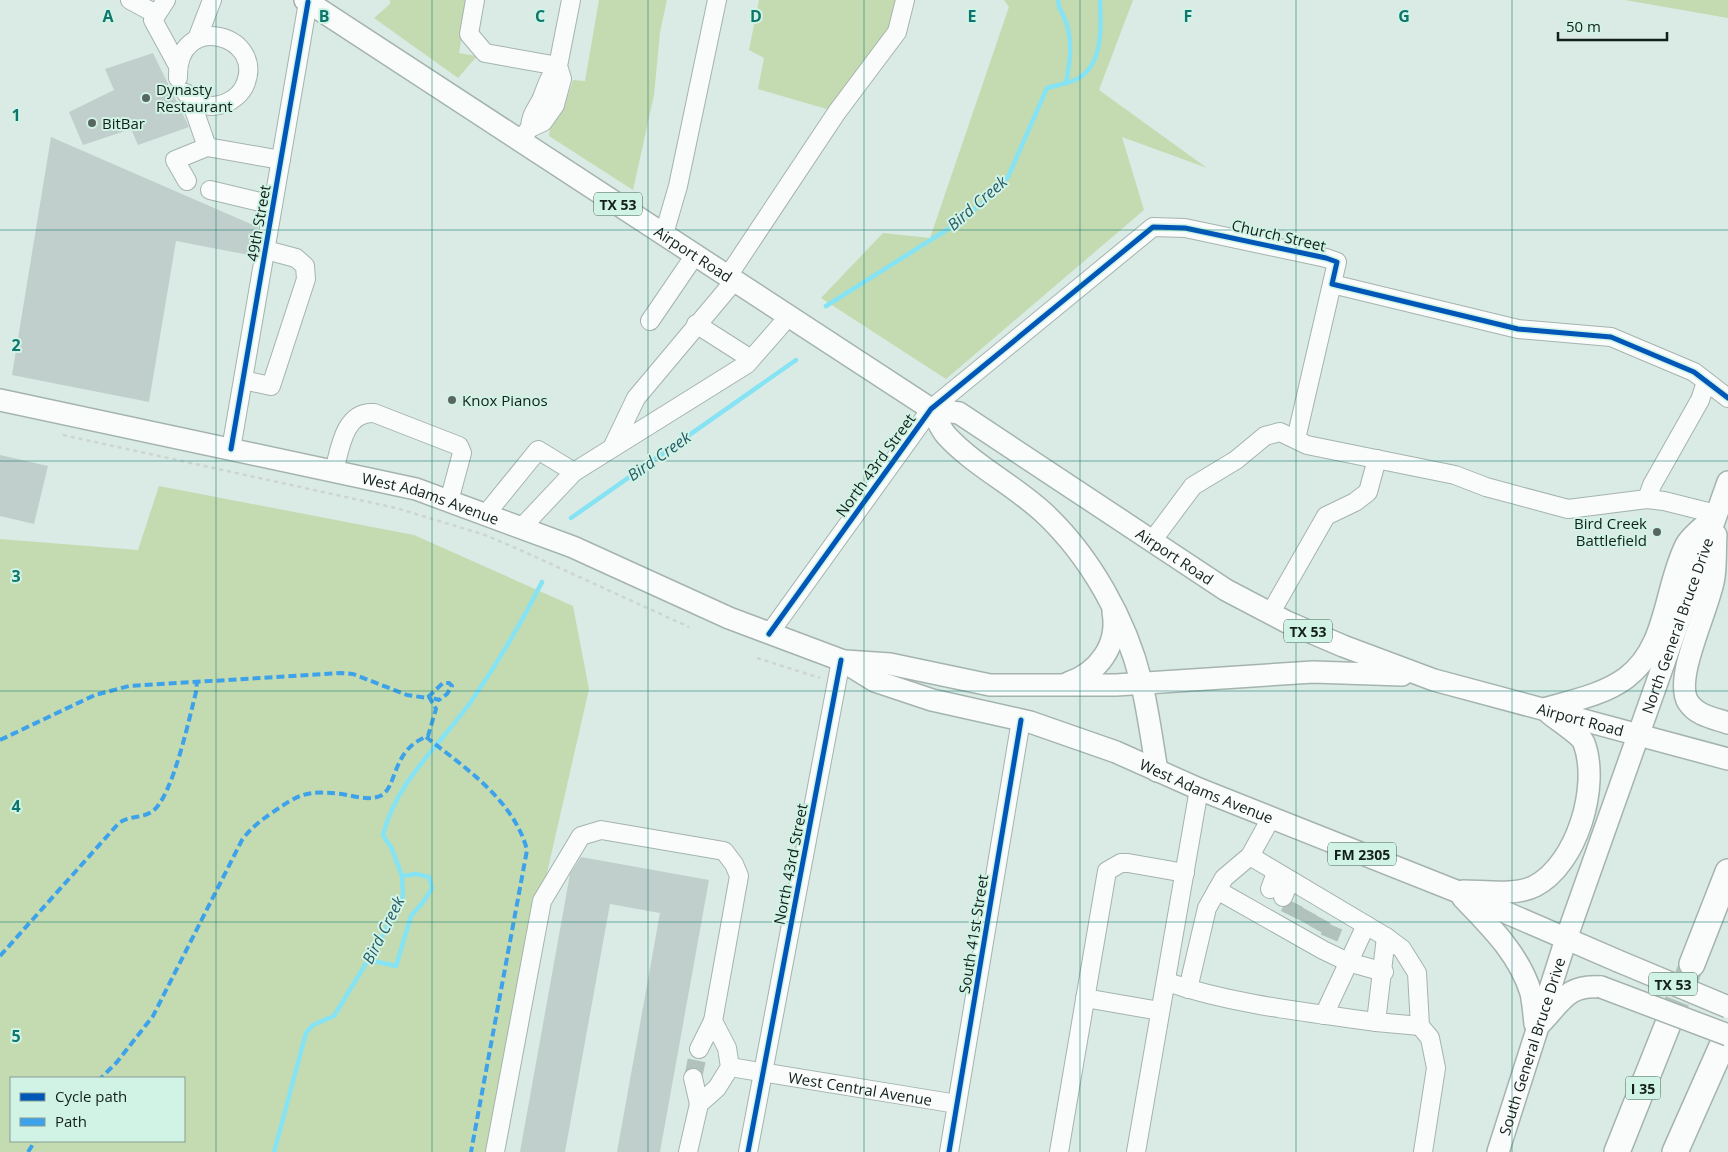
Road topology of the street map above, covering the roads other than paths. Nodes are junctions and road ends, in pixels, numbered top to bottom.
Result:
1 (130, 0) edge
2 (212, 0) edge
3 (476, 0) edge
4 (571, 0) edge
5 (717, 0) edge
6 (905, 0) edge
7 (307, 1) edge
8 (161, 7) edge
9 (197, 39) junction
10 (558, 66) junction
11 (183, 84) junction
12 (525, 134) junction
13 (207, 147) junction
14 (281, 160) junction
15 (187, 181) dead end
16 (210, 190) dead end
17 (273, 205) junction
18 (664, 234) junction
19 (266, 250) junction
20 (695, 255) junction
21 (731, 278) junction
22 (1332, 284) junction
23 (789, 316) junction
24 (650, 321) dead end
25 (696, 324) junction
26 (751, 359) junction
27 (243, 380) junction
28 (1706, 382) junction
29 (636, 398) junction
30 (1728, 398) edge
31 (0, 400) edge
32 (931, 409) junction
33 (659, 417) junction
34 (1302, 442) junction
35 (613, 446) junction
36 (231, 449) junction
37 (1377, 459) junction
38 (334, 471) junction
39 (574, 472) junction
40 (1728, 482) edge
41 (1647, 499) junction
42 (449, 501) junction
43 (486, 514) junction
44 (1716, 514) junction
45 (522, 527) junction
46 (1152, 541) junction
47 (1112, 607) junction
48 (1270, 614) junction
49 (769, 634) junction
50 (841, 660) junction
51 (1434, 680) junction
52 (1141, 682) junction
53 (1058, 685) junction
54 (1544, 709) junction
55 (1021, 720) junction
56 (1728, 723) edge
57 (1638, 734) junction
58 (1728, 759) edge
59 (1157, 771) junction
60 (1199, 789) junction
61 (1271, 818) junction
62 (1250, 856) junction
63 (1728, 872) edge
64 (1185, 873) junction
65 (1217, 890) junction
66 (1456, 891) junction
67 (1300, 912) junction
68 (1366, 925) junction
69 (1386, 937) junction
70 (1566, 939) junction
71 (1348, 962) junction
72 (1692, 964) tunnel mouth
73 (1384, 972) junction
74 (1167, 982) junction
75 (1188, 988) junction
76 (1086, 998) junction
77 (1728, 1007) edge
78 (1160, 1011) junction
79 (1324, 1015) junction
80 (712, 1021) junction
81 (1376, 1022) junction
82 (1668, 1024) tunnel mouth
83 (1420, 1026) junction
84 (1536, 1029) junction
85 (1725, 1041) edge
86 (699, 1049) tunnel mouth
87 (730, 1067) junction
88 (763, 1073) junction
89 (693, 1078) tunnel mouth
90 (699, 1104) junction
91 (957, 1104) junction
92 (495, 1152) edge
93 (688, 1152) edge
94 (748, 1152) edge
95 (948, 1152) edge
96 (1059, 1152) edge
97 (1136, 1152) edge
98 (1423, 1152) edge
99 (1498, 1152) edge
100 (1617, 1152) edge
101 (1675, 1152) edge

1 - 8 street
2 - 9 street
3 - 10 street
4 - 10 street
5 - 18 street
6 - 21 street
7 - 12 main road, Airport Road / TX 53
7 - 14 street, 49th Street
8 - 11 street
9 - 11 street
9 - 11 street
10 - 12 street
11 - 13 street
12 - 18 main road, Airport Road / TX 53
13 - 14 street
13 - 15 street
14 - 17 street, 49th Street
16 - 17 street
17 - 19 street, 49th Street
18 - 20 main road, Airport Road / TX 53
19 - 27 street, 49th Street
19 - 27 street
20 - 21 main road, Airport Road / TX 53
20 - 24 street
21 - 23 main road, Airport Road / TX 53
21 - 25 street
22 - 28 street
22 - 32 street, Church Street
22 - 34 street
23 - 26 street
23 - 32 main road, Airport Road / TX 53
25 - 26 street
25 - 29 street
26 - 33 street
27 - 36 street, 49th Street
28 - 30 street
28 - 41 street
29 - 33 street
29 - 35 street
31 - 36 main road, West Adams Avenue / FM 2305
32 - 46 main road, Airport Road / TX 53
32 - 47 main road, Airport Road / TX 53
32 - 49 street, North 43rd Street
33 - 35 street
34 - 37 street
34 - 46 street
35 - 39 street
36 - 38 main road, West Adams Avenue / FM 2305
37 - 41 street
37 - 48 street
38 - 42 main road, West Adams Avenue / FM 2305
38 - 42 street
39 - 43 street
39 - 45 street
40 - 44 main road, North General Bruce Drive
41 - 44 street
42 - 43 main road, West Adams Avenue / FM 2305
43 - 45 main road, West Adams Avenue / FM 2305
44 - 54 main road
44 - 56 main road
44 - 57 main road, North General Bruce Drive
45 - 49 main road, West Adams Avenue / FM 2305
46 - 48 main road, Airport Road / TX 53
47 - 52 main road, Airport Road / TX 53
47 - 53 main road
48 - 51 main road, Airport Road / TX 53
49 - 50 main road, West Adams Avenue / FM 2305
50 - 53 main road, West Adams Avenue / FM 2305
50 - 55 main road, West Adams Avenue / FM 2305
50 - 88 street, North 43rd Street
51 - 52 main road, Airport Road / TX 53
51 - 54 main road, Airport Road / TX 53
52 - 53 main road, West Adams Avenue / FM 2305
52 - 59 main road, Airport Road / TX 53
54 - 57 main road, Airport Road / TX 53
54 - 66 main road
55 - 59 main road, West Adams Avenue / FM 2305
55 - 91 street, South 41st Street
57 - 58 main road, Airport Road / TX 53
57 - 70 main road, North General Bruce Drive
59 - 60 main road, West Adams Avenue / FM 2305
60 - 61 main road, West Adams Avenue / FM 2305
60 - 64 street
61 - 62 street
61 - 66 main road, West Adams Avenue / FM 2305
62 - 65 street
62 - 67 street
63 - 72 highway
64 - 74 street
64 - 76 street
65 - 67 street
65 - 75 street
66 - 70 main road, West Adams Avenue / FM 2305
66 - 84 main road
67 - 68 street
67 - 71 street
68 - 69 street
68 - 71 street
69 - 73 street
69 - 83 street
70 - 77 main road, TX 53, bridge
70 - 84 main road, South General Bruce Drive
71 - 73 street
71 - 79 street
73 - 81 street
74 - 75 street
74 - 78 street
75 - 79 street
76 - 78 street
76 - 96 street
78 - 97 street
79 - 81 street
80 - 86 street
80 - 87 street
80 - 92 street
81 - 83 street
82 - 100 highway, I 35
83 - 98 street
84 - 85 main road, bridge
84 - 99 main road, South General Bruce Drive
85 - 101 highway
87 - 88 street, West Central Avenue
87 - 90 street
88 - 91 street, West Central Avenue
88 - 94 street, North 43rd Street
89 - 90 street
90 - 93 street
91 - 95 street, South 41st Street

